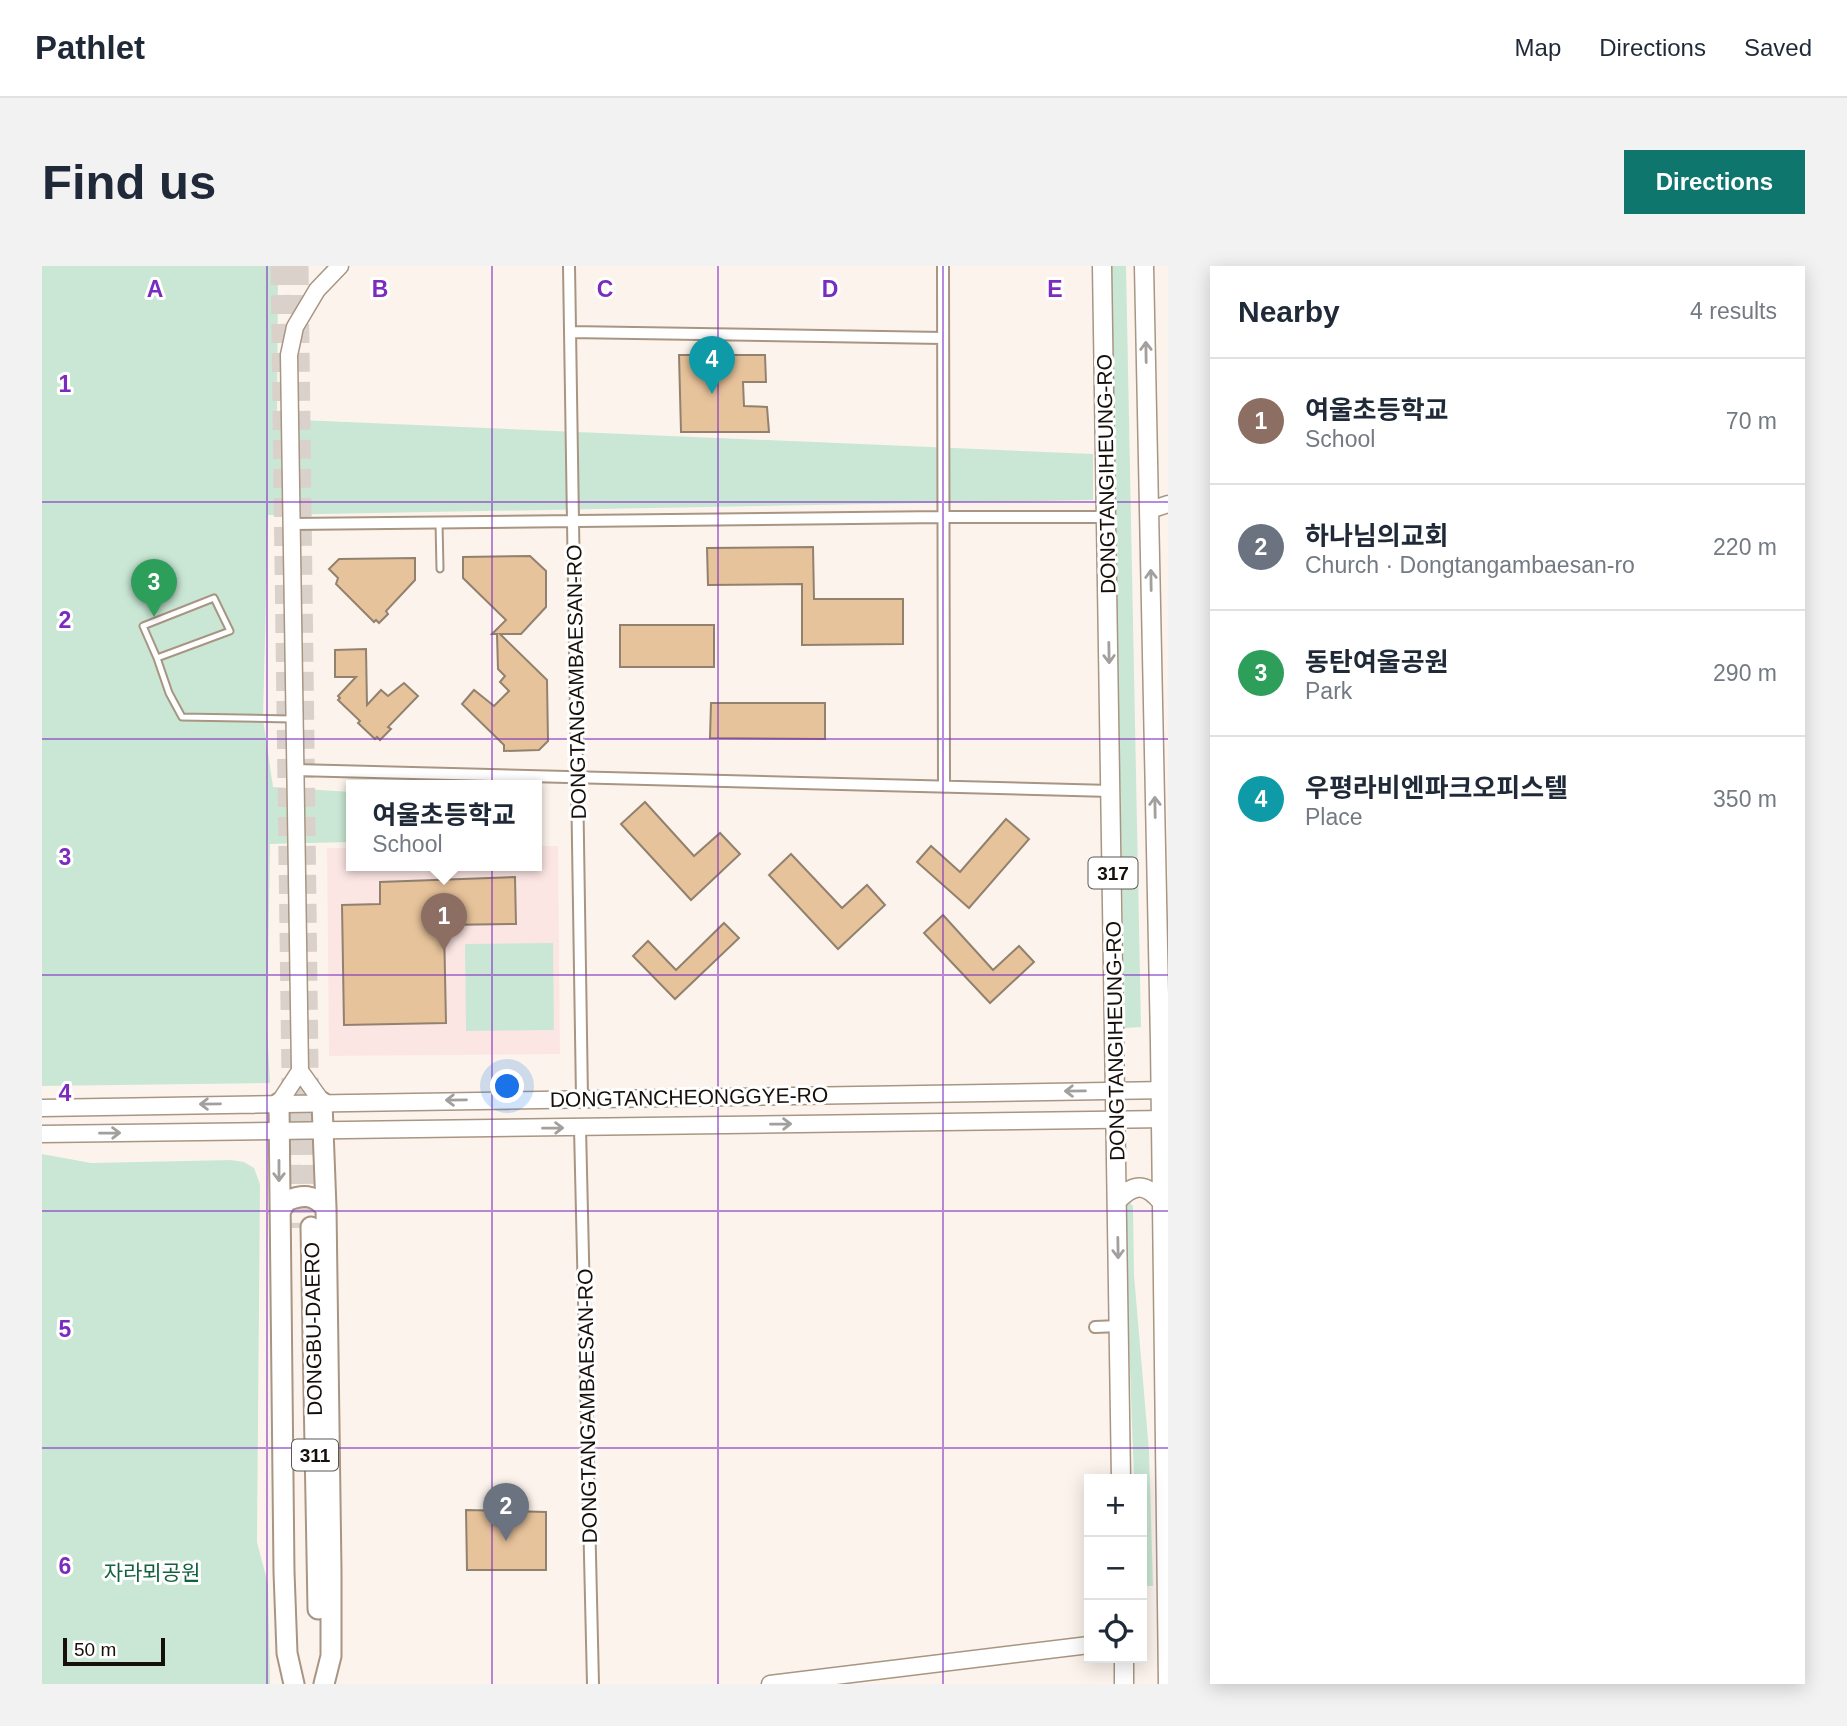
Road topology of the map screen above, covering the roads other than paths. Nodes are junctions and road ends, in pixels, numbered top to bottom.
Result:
1 (340, 266) edge
2 (569, 266) edge
3 (943, 266) edge
4 (1102, 266) edge
5 (1144, 266) edge
6 (570, 332) junction
7 (943, 338) junction
8 (1168, 504) edge
9 (1150, 510) junction
10 (1168, 514) edge
11 (943, 517) junction
12 (1108, 517) junction
13 (573, 522) junction
14 (439, 523) junction
15 (291, 524) junction
16 (440, 569) dead end
17 (156, 658) junction
18 (294, 719) junction
19 (295, 770) junction
20 (578, 778) junction
21 (944, 787) junction
22 (1111, 791) junction
23 (300, 1071) junction
24 (1164, 1090) edge
25 (1116, 1091) junction
26 (582, 1098) junction
27 (322, 1102) junction
28 (279, 1103) junction
29 (42, 1108) edge
30 (1116, 1119) junction
31 (1164, 1119) edge
32 (580, 1128) junction
33 (322, 1131) junction
34 (279, 1132) junction
35 (42, 1134) edge
36 (1118, 1201) junction
37 (1161, 1201) junction
38 (326, 1208) junction
39 (280, 1212) junction
40 (1119, 1326) junction
41 (1095, 1327) dead end
42 (1122, 1474) edge
43 (1084, 1646) edge
44 (1124, 1663) edge
45 (296, 1684) edge
46 (322, 1684) edge
47 (593, 1684) edge
48 (769, 1684) edge
49 (1124, 1684) edge
50 (1168, 1684) edge

1 - 15 street
2 - 6 street, DONGTANGAMBAESAN-RO
3 - 7 street
4 - 12 main road, DONGTANGIHEUNG-RO / 317
9 -> 5 main road, DONGTANGIHEUNG-RO / 317
6 - 7 street
6 - 13 street, DONGTANGAMBAESAN-RO
7 - 11 street
8 - 9 street
9 - 10 street
24 -> 9 main road, DONGTANGIHEUNG-RO / 317
11 - 12 street
11 - 13 street
11 - 21 street
12 -> 22 main road, DONGTANGIHEUNG-RO / 317
13 - 14 street
13 - 20 street, DONGTANGAMBAESAN-RO
14 - 15 street
14 - 16 lane
15 - 18 street
17 - 17 lane
17 - 18 lane
18 - 19 street
19 - 20 street
19 - 23 street
20 - 21 street
20 - 26 street, DONGTANGAMBAESAN-RO
21 - 22 street
22 - 25 main road, DONGTANGIHEUNG-RO / 317
23 - 27 street
23 - 28 street
24 - 25 street, DONGTANCHEONGGYE-RO
24 - 31 main road, DONGTANGIHEUNG-RO / 317
25 -> 26 street, DONGTANCHEONGGYE-RO
25 - 30 main road, DONGTANGIHEUNG-RO / 317
26 -> 27 street, DONGTANCHEONGGYE-RO
27 - 28 street, DONGTANCHEONGGYE-RO
27 - 33 highway
28 -> 29 street, DONGTANCHEONGGYE-RO
28 - 34 highway
30 - 31 street
32 -> 30 street
30 - 36 main road, DONGTANGIHEUNG-RO / 317
31 - 37 main road, DONGTANGIHEUNG-RO / 317
33 -> 32 street
32 - 47 street, DONGTANGAMBAESAN-RO
33 - 34 street
33 - 38 highway
35 -> 34 street
34 -> 39 highway
36 - 37 main road
36 -> 40 main road, DONGTANGIHEUNG-RO / 317
37 - 50 main road, DONGTANGIHEUNG-RO / 317
38 - 39 highway
38 - 46 highway
39 - 45 highway
40 - 41 street
40 - 42 main road, DONGTANGIHEUNG-RO / 317
43 - 48 street
44 - 49 main road
45 - 46 highway, DONGBU-DAERO / 311

